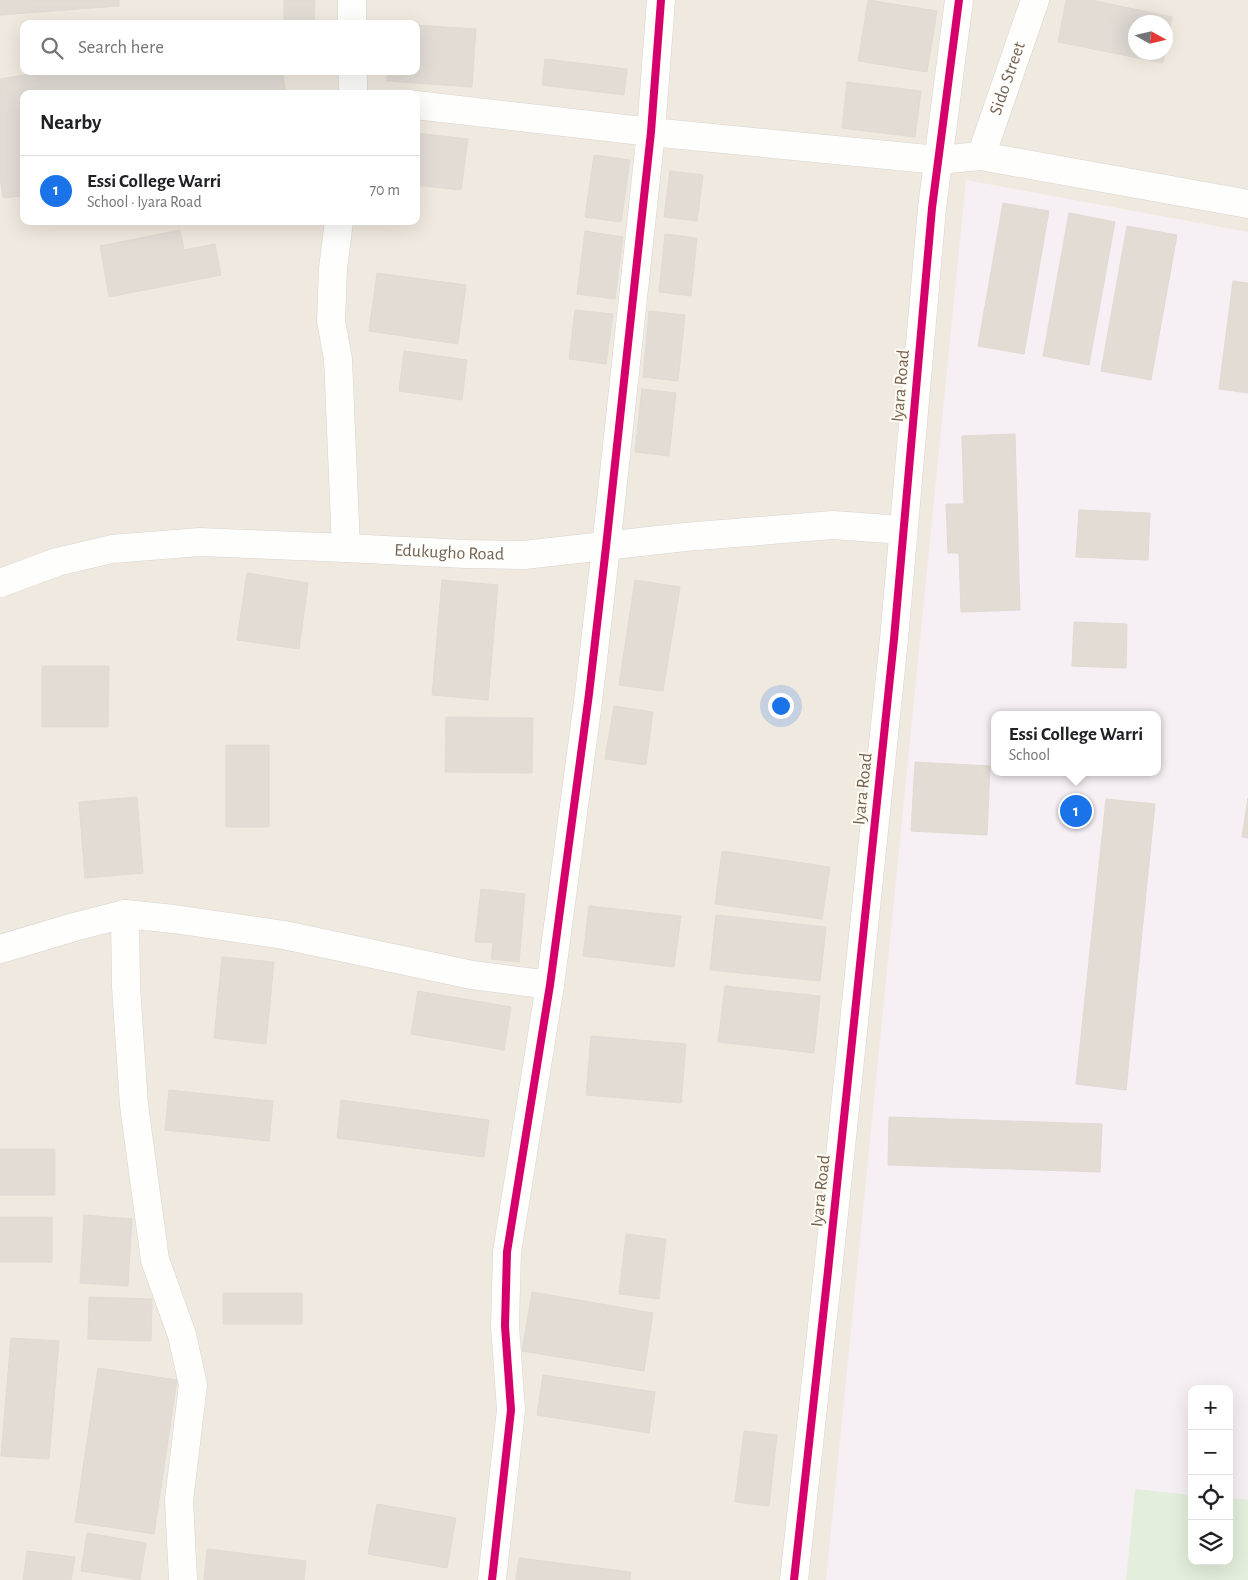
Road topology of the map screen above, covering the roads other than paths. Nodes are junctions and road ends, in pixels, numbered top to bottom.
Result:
1 (352, 0) edge
2 (661, 0) edge
3 (959, 0) edge
4 (1035, 0) edge
5 (352, 20) edge
6 (353, 75) edge
7 (353, 90) edge
8 (420, 105) edge
9 (651, 132) junction
10 (981, 156) junction
11 (938, 160) junction
12 (1248, 204) edge
13 (338, 225) edge
14 (903, 530) junction
15 (606, 547) junction
16 (346, 548) junction
17 (0, 583) edge
18 (125, 914) junction
19 (0, 949) edge
20 (550, 985) junction
21 (183, 1580) edge
22 (492, 1580) edge
23 (794, 1580) edge

1 - 5 street
2 - 9 street
3 - 11 street, Iyara Road
4 - 10 street, Sido Street
6 - 7 street
8 - 9 street
9 - 11 street
9 - 15 street
10 - 11 street
10 - 12 street
11 - 14 street, Iyara Road
13 - 16 street
14 - 15 street, Edukugho Road
14 - 23 street, Iyara Road
15 - 16 street, Edukugho Road
15 - 20 street
16 - 17 street, Edukugho Road
18 - 19 street
18 - 20 street
18 - 21 street
20 - 22 street

